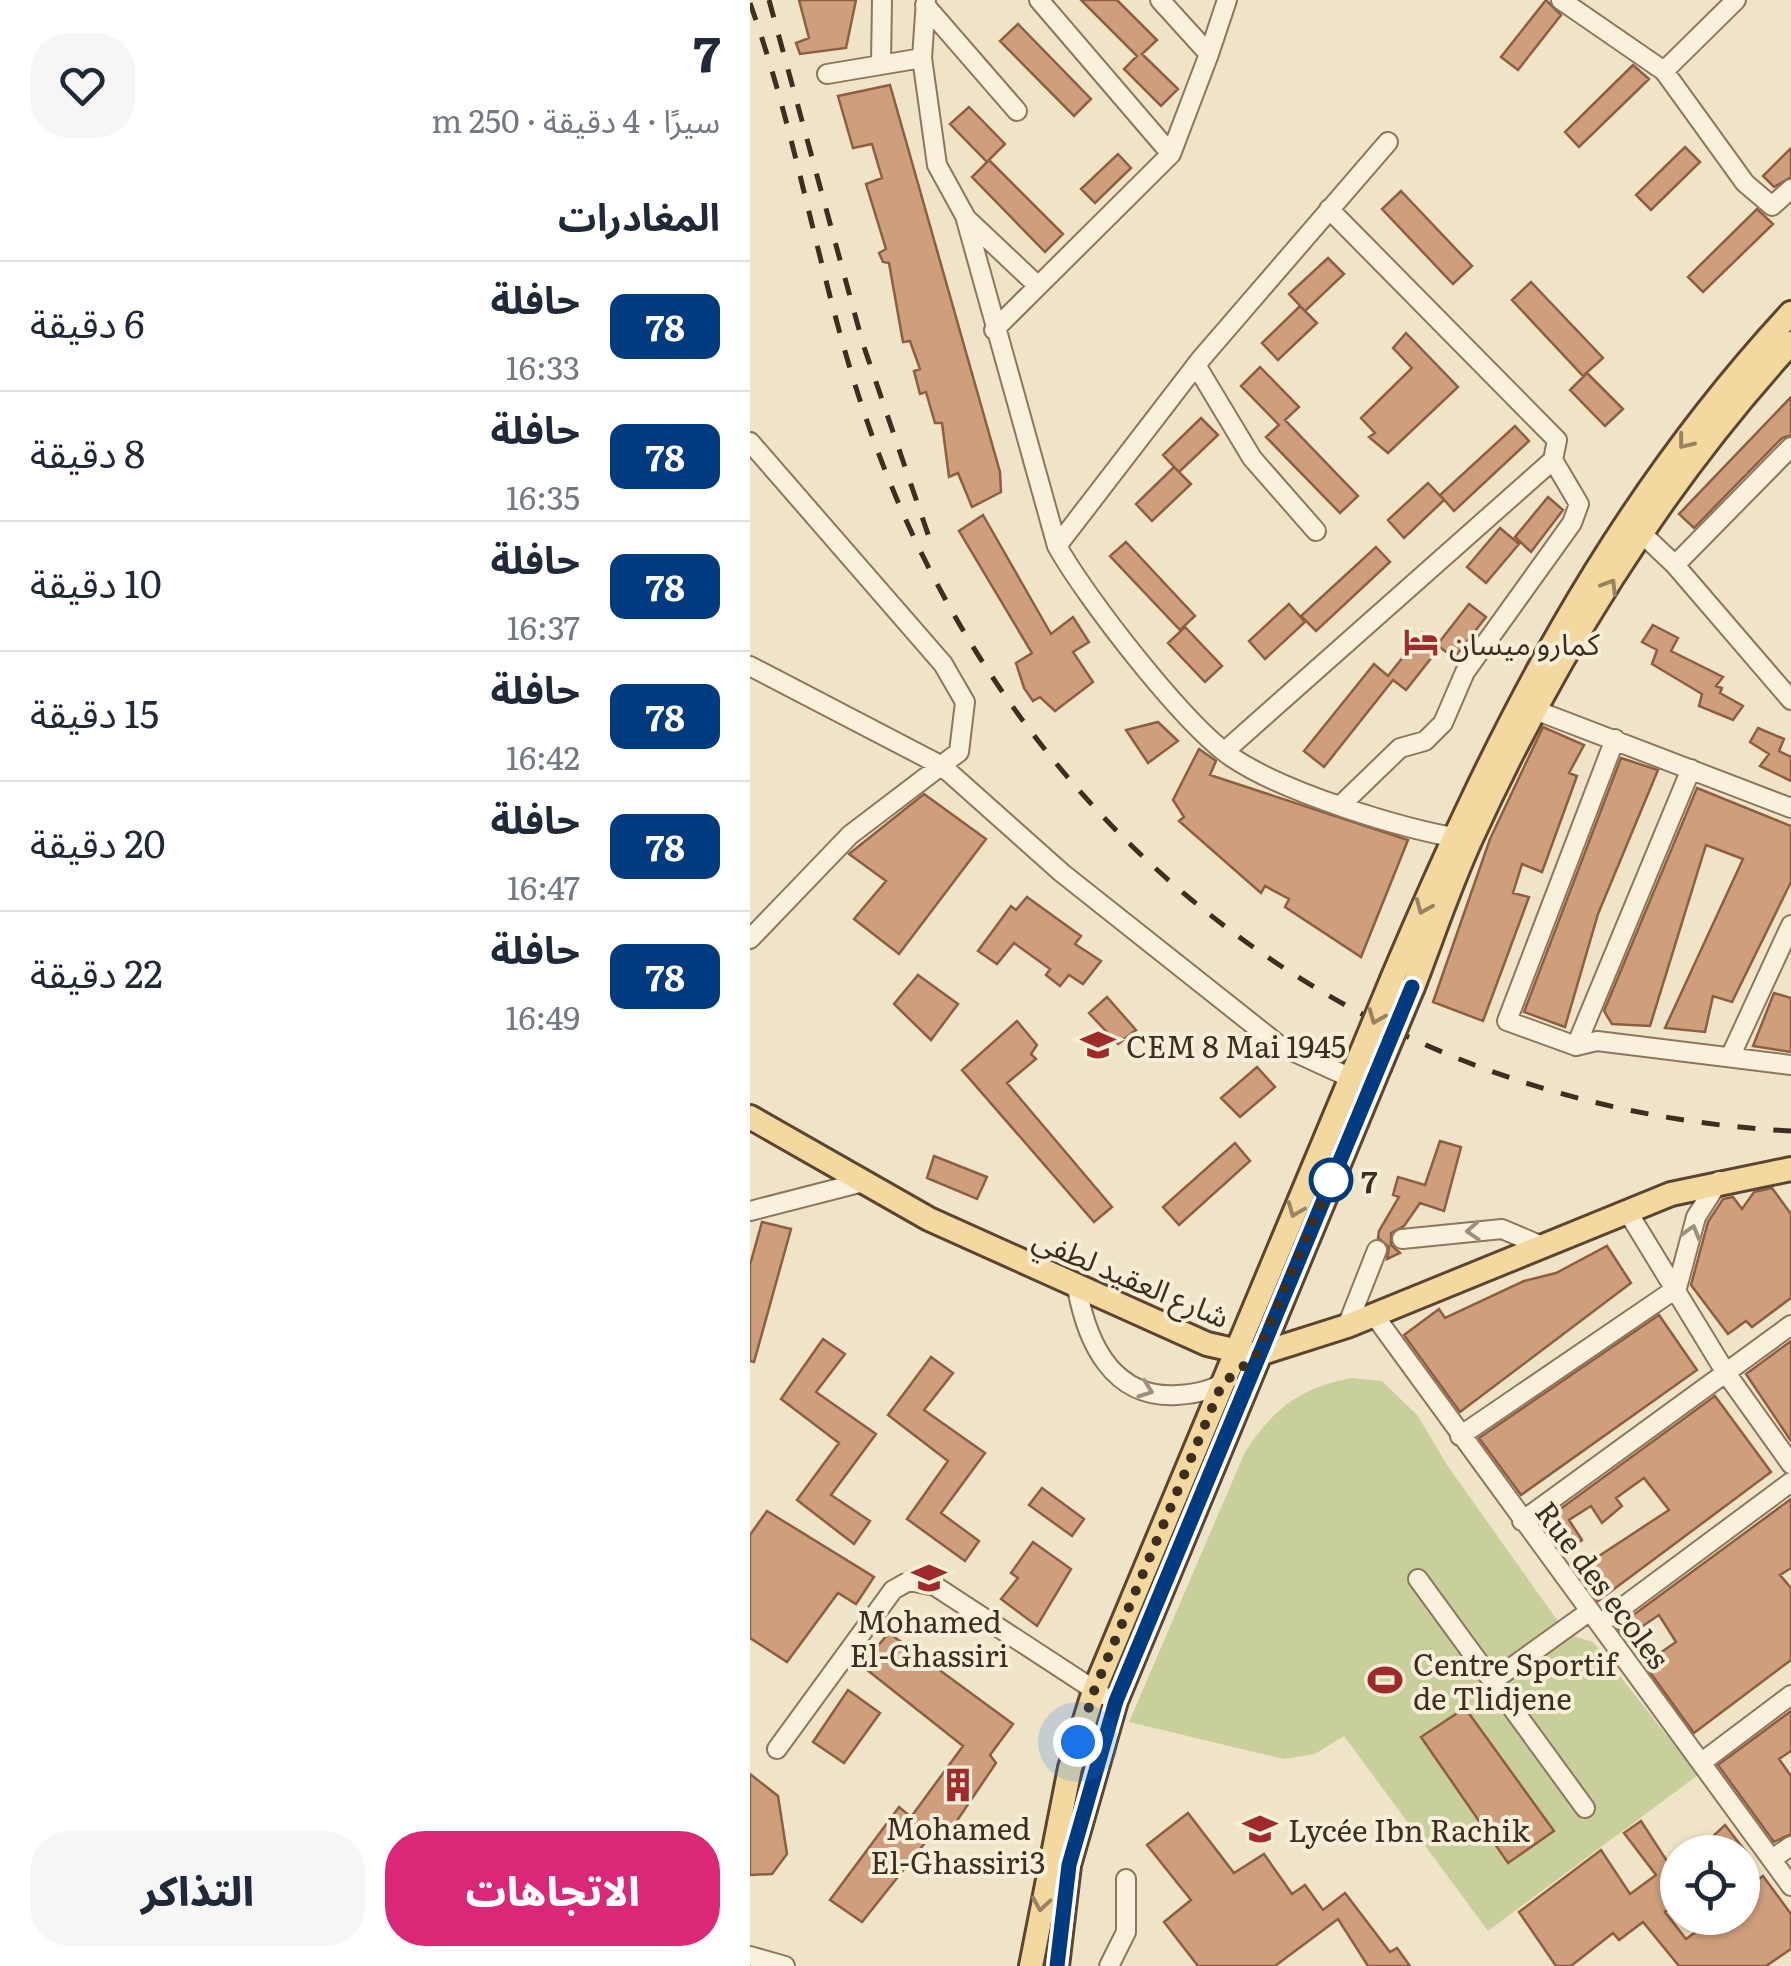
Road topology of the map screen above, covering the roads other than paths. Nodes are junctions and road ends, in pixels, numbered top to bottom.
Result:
1 (882, 0) edge
2 (1039, 0) edge
3 (1160, 0) edge
4 (1227, 0) edge
5 (1560, 0) edge
6 (1736, 0) edge
7 (925, 3) edge
8 (1582, 6) edge
9 (1209, 54) junction
10 (922, 58) junction
11 (880, 62) junction
12 (1664, 70) junction
13 (827, 74) dead end
14 (1017, 110) dead end
15 (1388, 142) dead end
16 (1171, 154) junction
17 (1791, 189) edge
18 (1330, 209) junction
19 (964, 216) junction
20 (1038, 286) junction
21 (1791, 312) edge
22 (994, 330) junction
23 (1791, 343) edge
24 (1196, 365) junction
25 (750, 442) edge
26 (1791, 447) edge
27 (1553, 460) junction
28 (1634, 527) junction
29 (1316, 531) dead end
30 (1057, 546) junction
31 (1675, 565) junction
32 (750, 666) edge
33 (1791, 700) edge
34 (1535, 710) junction
35 (1615, 738) junction
36 (1225, 751) junction
37 (942, 766) junction
38 (1691, 769) junction
39 (1342, 804) junction
40 (1791, 808) edge
41 (1462, 838) junction
42 (1791, 924) edge
43 (750, 939) edge
44 (1576, 1046) junction
45 (1731, 1055) junction
46 (1370, 1062) junction
47 (1791, 1065) edge
48 (1351, 1078) junction
49 (750, 1117) edge
50 (1791, 1169) edge
51 (1719, 1181) junction
52 (863, 1182) junction
53 (750, 1211) edge
54 (1629, 1214) junction
55 (1402, 1239) dead end
56 (1542, 1246) junction
57 (1376, 1250) dead end
58 (1077, 1288) junction
59 (1677, 1288) junction
60 (1374, 1315) junction
61 (1791, 1325) edge
62 (1347, 1326) junction
63 (1247, 1354) junction
64 (1726, 1373) junction
65 (1222, 1384) junction
66 (1460, 1436) junction
67 (1791, 1464) edge
68 (1791, 1482) edge
69 (1522, 1520) junction
70 (1418, 1580) dead end
71 (1595, 1618) junction
72 (1494, 1680) junction
73 (1094, 1691) junction
74 (1791, 1694) edge
75 (1116, 1701) junction
76 (777, 1749) dead end
77 (1702, 1762) junction
78 (1585, 1808) dead end
79 (1791, 1846) edge
80 (1772, 1859) junction
81 (1126, 1879) dead end
82 (1791, 1886) edge
83 (750, 1956) edge
84 (785, 1966) edge
85 (1032, 1966) edge
86 (1057, 1966) edge
87 (1109, 1966) edge

1 - 11 street
2 - 16 street
3 - 9 street
4 - 9 street
5 - 8 street
6 - 12 street
7 - 10 street
7 - 14 street
8 - 12 street
9 - 16 street
10 - 11 street
10 - 19 street
11 - 13 street
12 - 17 street
15 - 18 street
16 - 20 street
18 - 24 street
18 - 27 street
19 - 20 street
19 - 22 street
20 - 22 street
21 -> 28 main road
22 - 30 street
23 - 28 main road
24 - 29 street
24 - 30 street
25 - 37 street
26 - 31 street
27 - 36 street
27 - 39 street
28 - 31 street
34 -> 28 main road
28 - 41 main road
30 - 36 street
31 - 33 street
32 - 37 street
34 - 35 street
34 - 41 main road
35 - 38 street
35 - 44 street
36 - 39 street
37 - 43 street
37 - 48 street
38 - 40 street
38 - 44 street
39 - 41 street
41 - 46 main road, bridge
42 - 45 street
44 - 45 street
45 - 47 street
46 - 48 main road
46 - 63 main road
48 -> 63 main road
49 - 52 main road, شارع العقيد لطفي
50 - 51 main road, شارع العقيد لطفي
51 - 54 main road, شارع العقيد لطفي
59 -> 51 street
52 - 53 street
52 - 58 main road, شارع العقيد لطفي
54 - 56 main road, شارع العقيد لطفي
54 - 59 street
56 -> 55 street
56 - 60 main road, شارع العقيد لطفي
57 - 62 street
58 - 63 main road, شارع العقيد لطفي
58 -> 65 street
59 - 64 street
59 - 66 street
60 - 62 main road, شارع العقيد لطفي
60 - 66 street, Rue des ecoles
61 - 64 street
62 - 63 main road, شارع العقيد لطفي
63 - 65 main road
63 - 75 main road
64 - 67 street
64 - 69 street
65 - 73 main road
66 - 69 street, Rue des ecoles
68 - 71 street
69 - 71 street, Rue des ecoles
70 - 72 street
71 - 72 street
71 - 77 street, Rue des ecoles
72 - 78 street
73 - 75 street
73 - 76 street
73 -> 85 main road
74 - 77 street
75 - 86 main road
77 - 80 street, Rue des ecoles
79 - 80 street
80 - 82 street, Rue des ecoles
81 - 87 street
83 - 84 street

